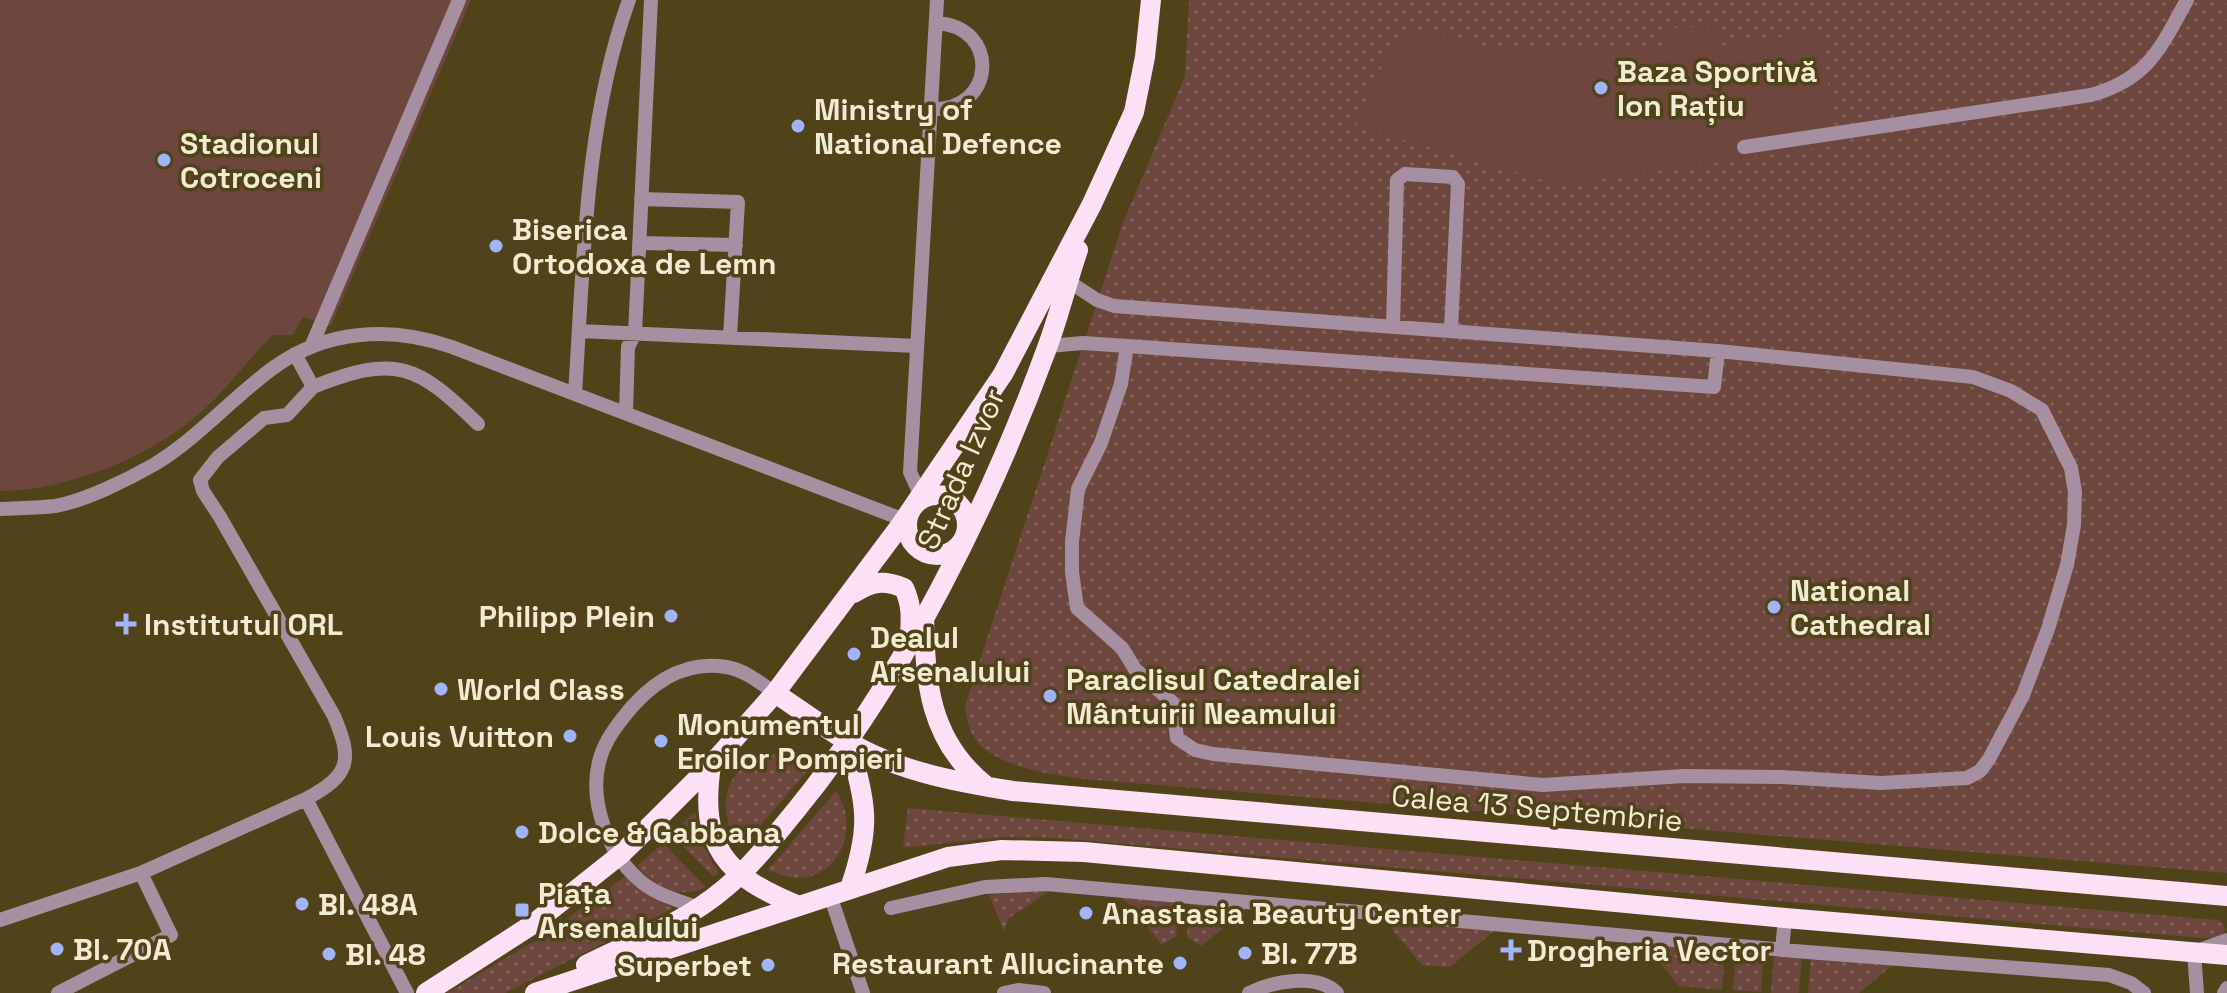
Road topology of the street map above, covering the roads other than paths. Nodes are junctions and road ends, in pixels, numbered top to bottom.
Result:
1 (459, 0) edge
2 (629, 0) edge
3 (651, 0) edge
4 (937, 0) edge
5 (1151, 0) edge
6 (2187, 0) edge
7 (936, 23) junction
8 (931, 109) junction
9 (1744, 147) dead end
10 (641, 199) junction
11 (1092, 204) junction
12 (639, 243) junction
13 (736, 245) junction
14 (1068, 281) junction
15 (1393, 326) junction
16 (1451, 330) junction
17 (579, 331) junction
18 (635, 333) junction
19 (730, 337) junction
20 (917, 346) junction
21 (1048, 346) junction
22 (1127, 346) junction
23 (311, 347) junction
24 (1718, 351) junction
25 (295, 354) junction
26 (313, 387) junction
27 (575, 393) junction
28 (626, 413) junction
29 (478, 424) dead end
30 (0, 509) edge
31 (911, 510) junction
32 (964, 540) junction
33 (849, 596) junction
34 (924, 615) junction
35 (910, 640) junction
36 (775, 693) junction
37 (849, 743) junction
38 (711, 765) junction
39 (988, 787) junction
40 (306, 799) junction
41 (620, 855) junction
42 (141, 873) junction
43 (740, 876) junction
44 (850, 888) junction
45 (830, 895) junction
46 (2227, 896) edge
47 (799, 906) junction
48 (699, 908) junction
49 (891, 908) dead end
50 (1785, 918) junction
51 (0, 920) edge
52 (2227, 940) edge
53 (1782, 950) junction
54 (2194, 952) junction
55 (2227, 955) edge
56 (1283, 988) edge
57 (58, 993) edge
58 (407, 993) edge
59 (426, 993) edge
60 (533, 993) edge
61 (863, 993) edge
62 (1004, 993) edge
63 (1044, 993) edge
64 (1249, 993) edge
65 (1337, 993) edge
66 (2144, 993) edge
67 (2197, 993) edge

1 - 23 street
2 - 17 street
3 - 10 street
4 - 7 street
5 - 11 main road, Strada Izvor
6 - 9 street
7 - 8 street
7 - 8 street
8 - 20 street
10 - 12 street
10 - 13 street
11 - 14 main road, Strada Izvor
11 - 31 main road, Strada Izvor
12 - 13 street
12 - 18 street
13 - 19 street
14 - 15 street
14 - 21 main road, Strada Izvor
15 - 16 street
15 - 16 street
16 - 24 street
17 - 18 street
17 - 27 street
18 - 19 street
18 - 28 street
19 - 20 street
20 - 31 street
21 - 22 street
21 - 32 main road, Strada Izvor
22 - 24 street
22 - 24 street
23 - 25 street
23 - 27 street
25 - 26 street
25 - 30 street
26 - 29 street
26 - 40 street
27 - 28 street
28 - 31 street
31 - 32 main road
31 - 32 main road
31 - 33 main road, Strada Izvor
32 - 34 main road, Strada Izvor
33 - 35 main road
33 - 36 main road, Strada Izvor
34 - 35 main road, Strada Izvor
34 - 39 main road
35 - 37 main road, Strada Izvor
36 - 37 main road, Calea 13 Septembrie
36 - 38 main road
36 - 41 street
37 - 39 main road, Calea 13 Septembrie
37 - 43 main road
37 - 44 main road
38 - 41 main road
38 - 43 main road
39 - 46 main road, Calea 13 Septembrie
40 - 42 street
40 - 58 street
41 - 48 street
41 - 59 main road
42 - 51 street
42 - 57 street
43 - 47 main road
43 - 48 main road
44 - 45 main road
44 - 50 main road
45 - 47 main road
45 - 61 street
47 - 60 main road
48 - 60 main road
49 - 53 street
50 - 53 street
50 - 54 main road
52 - 54 street
53 - 66 street
54 - 55 main road
54 - 67 street
56 - 64 street
56 - 65 street
62 - 63 street

